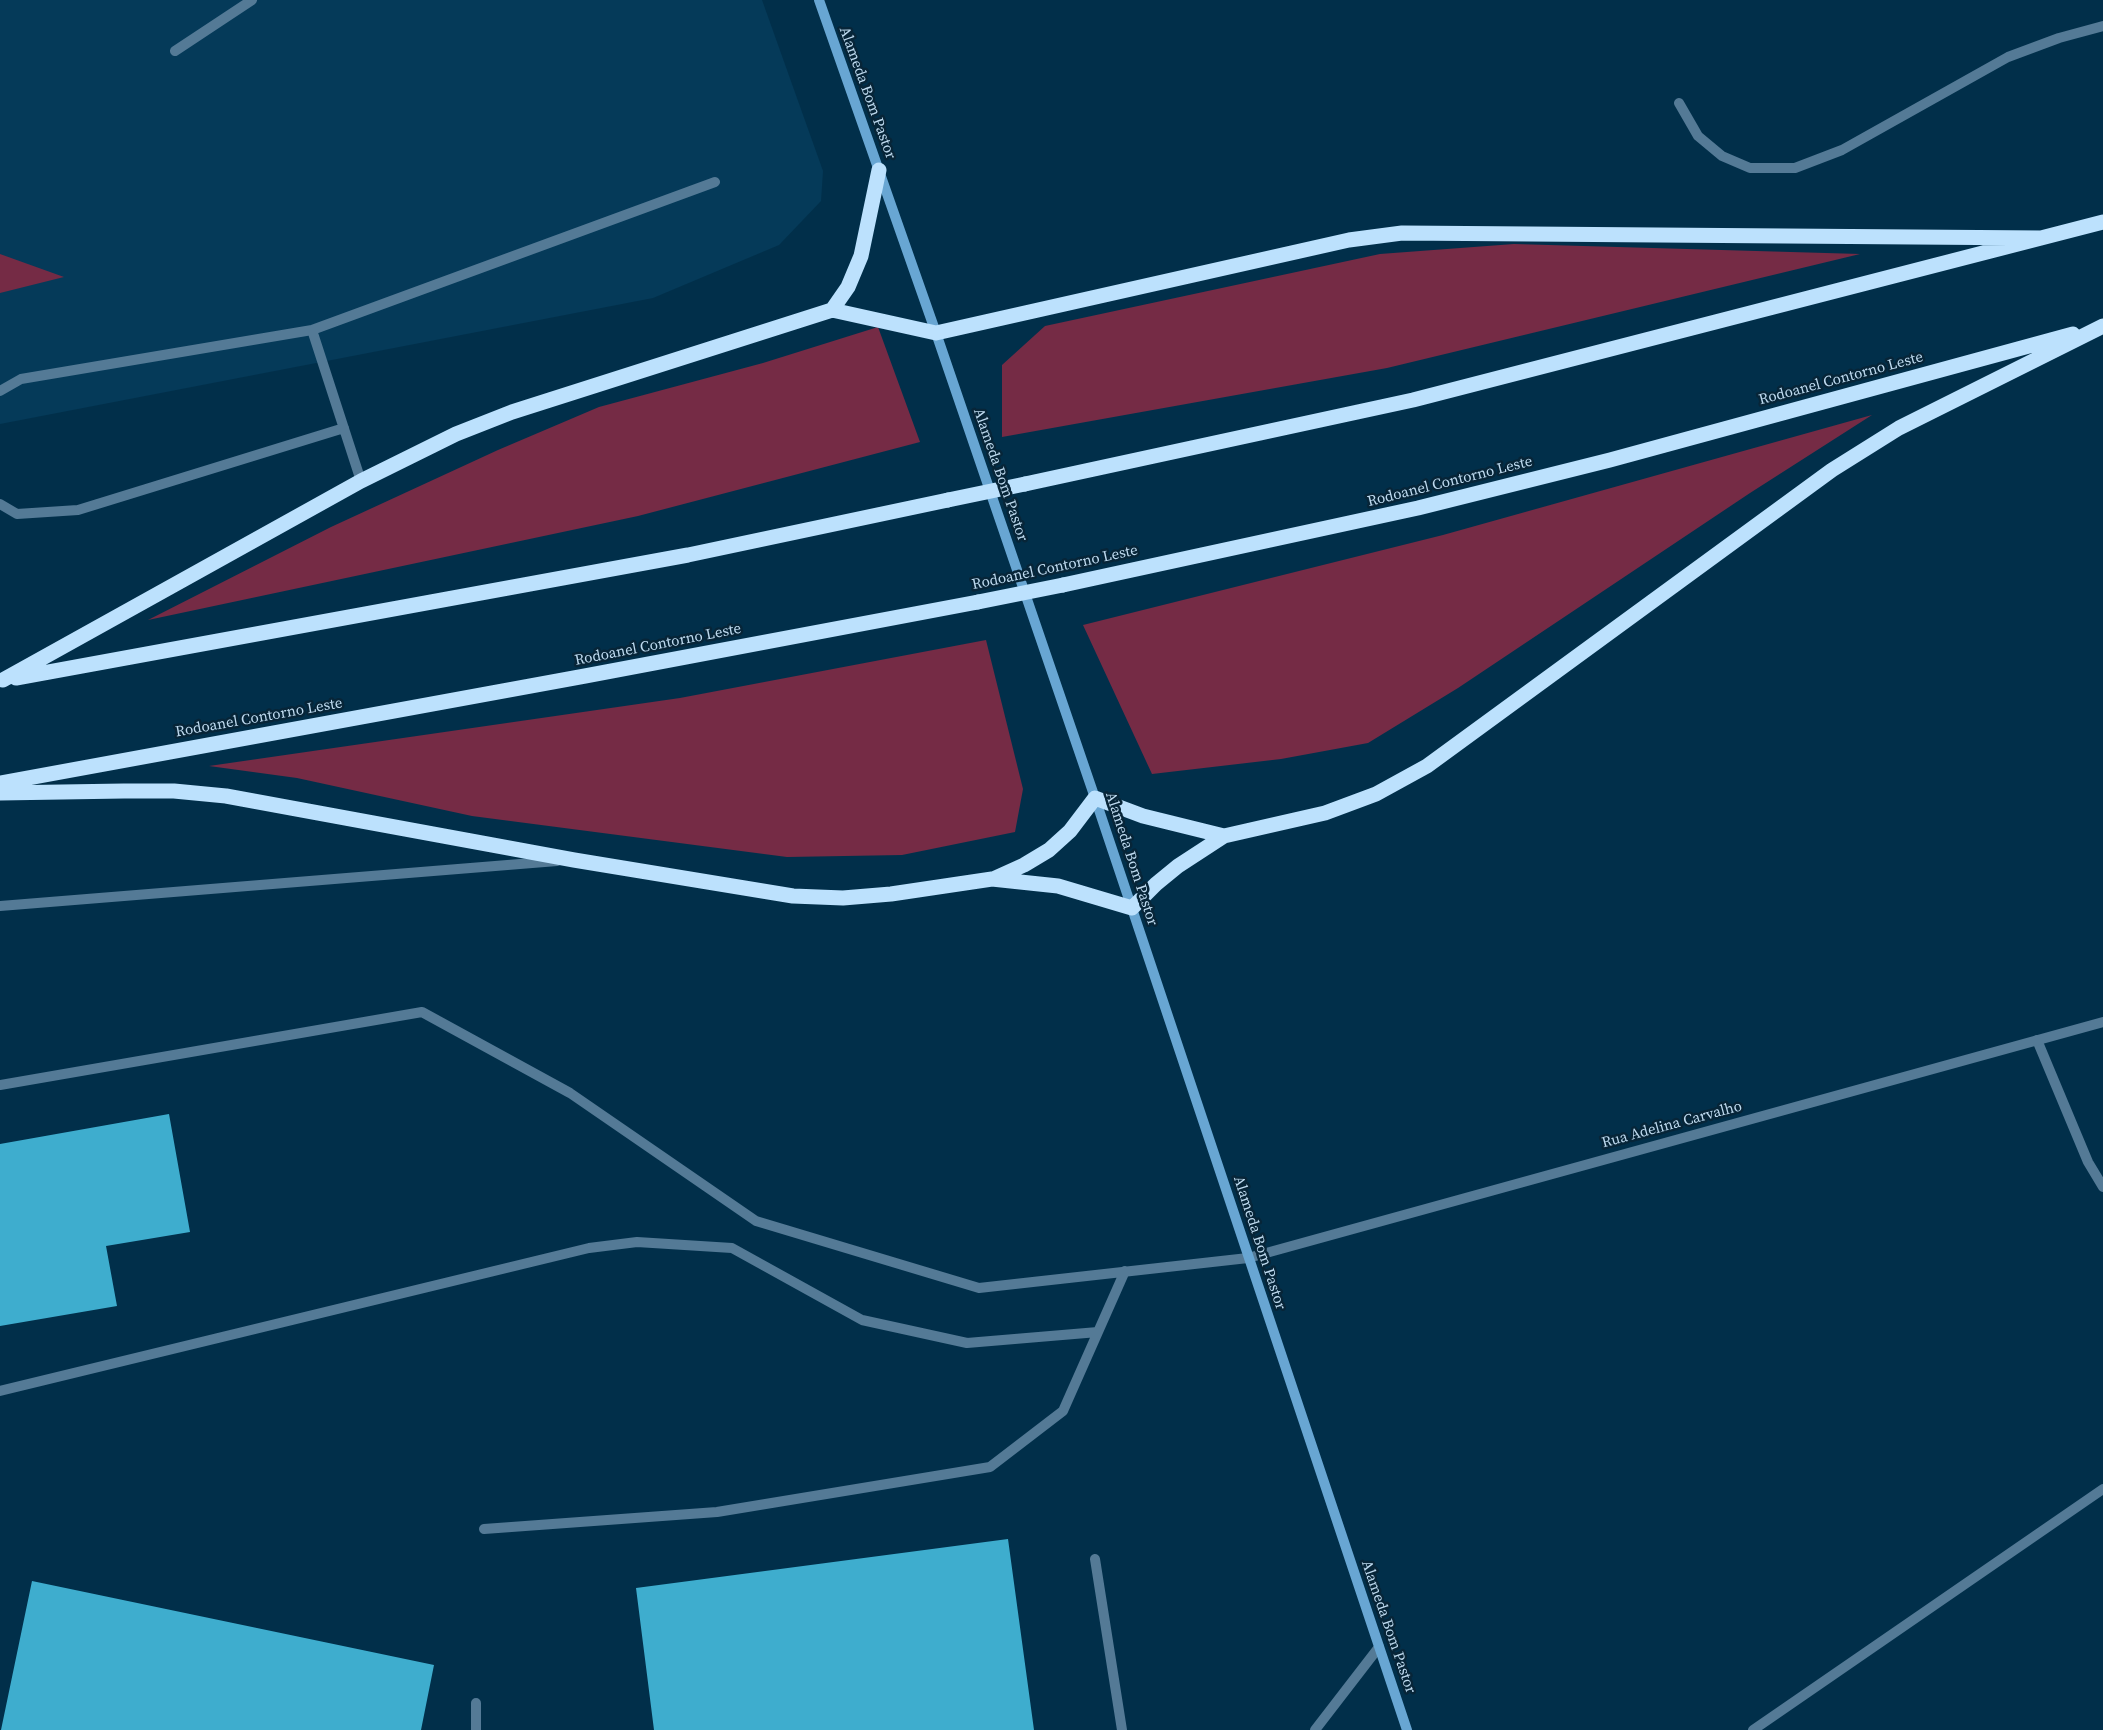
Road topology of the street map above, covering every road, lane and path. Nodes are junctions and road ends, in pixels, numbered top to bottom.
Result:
1 (252, 0) edge
2 (818, 0) edge
3 (2103, 26) edge
4 (175, 51) dead end
5 (1679, 103) dead end
6 (879, 170) junction
7 (715, 182) dead end
8 (2103, 222) edge
9 (2042, 238) junction
10 (832, 310) junction
11 (2103, 326) edge
12 (312, 330) junction
13 (936, 333) junction
14 (0, 391) edge
15 (344, 428) junction
16 (361, 481) junction
17 (0, 504) edge
18 (2, 681) edge
19 (0, 783) edge
20 (0, 793) edge
21 (1095, 798) junction
22 (1224, 836) junction
23 (574, 860) junction
24 (992, 879) junction
25 (0, 906) edge
26 (1132, 908) junction
27 (2103, 1022) edge
28 (2037, 1040) junction
29 (0, 1085) edge
30 (2103, 1187) edge
31 (1248, 1258) junction
32 (1125, 1271) junction
33 (1098, 1332) junction
34 (0, 1392) edge
35 (2103, 1488) edge
36 (484, 1529) dead end
37 (1095, 1559) dead end
38 (1379, 1647) junction
39 (476, 1703) dead end
40 (476, 1730) edge
41 (1122, 1730) edge
42 (1315, 1730) edge
43 (1407, 1730) edge
44 (1753, 1730) edge

1 - 4 street
2 - 6 main road, Alameda Bom Pastor
3 - 5 street
6 - 10 highway
6 - 13 main road, Alameda Bom Pastor
7 - 12 street
8 - 9 highway
9 - 13 highway
9 - 18 highway, bridge
10 - 13 highway
10 - 16 highway
11 - 19 highway, Rodoanel Contorno Leste, bridge
11 - 22 highway
12 - 14 street
12 - 15 street
13 - 21 main road, Alameda Bom Pastor
15 - 16 street
15 - 17 street
16 - 18 highway
20 - 23 highway
21 - 22 highway
21 - 24 highway
21 - 26 main road, Alameda Bom Pastor
22 - 26 highway
23 - 24 highway
23 - 25 street
24 - 26 highway
26 - 31 main road, Alameda Bom Pastor
27 - 28 street, Rua Adelina Carvalho
28 - 30 street
28 - 31 street, Rua Adelina Carvalho
29 - 32 street, Rua Adelina Carvalho
31 - 32 street, Rua Adelina Carvalho
31 - 38 main road, Alameda Bom Pastor
32 - 33 street
33 - 34 street
33 - 36 street
35 - 44 street
37 - 41 street
38 - 42 street
38 - 43 main road, Alameda Bom Pastor
39 - 40 street

